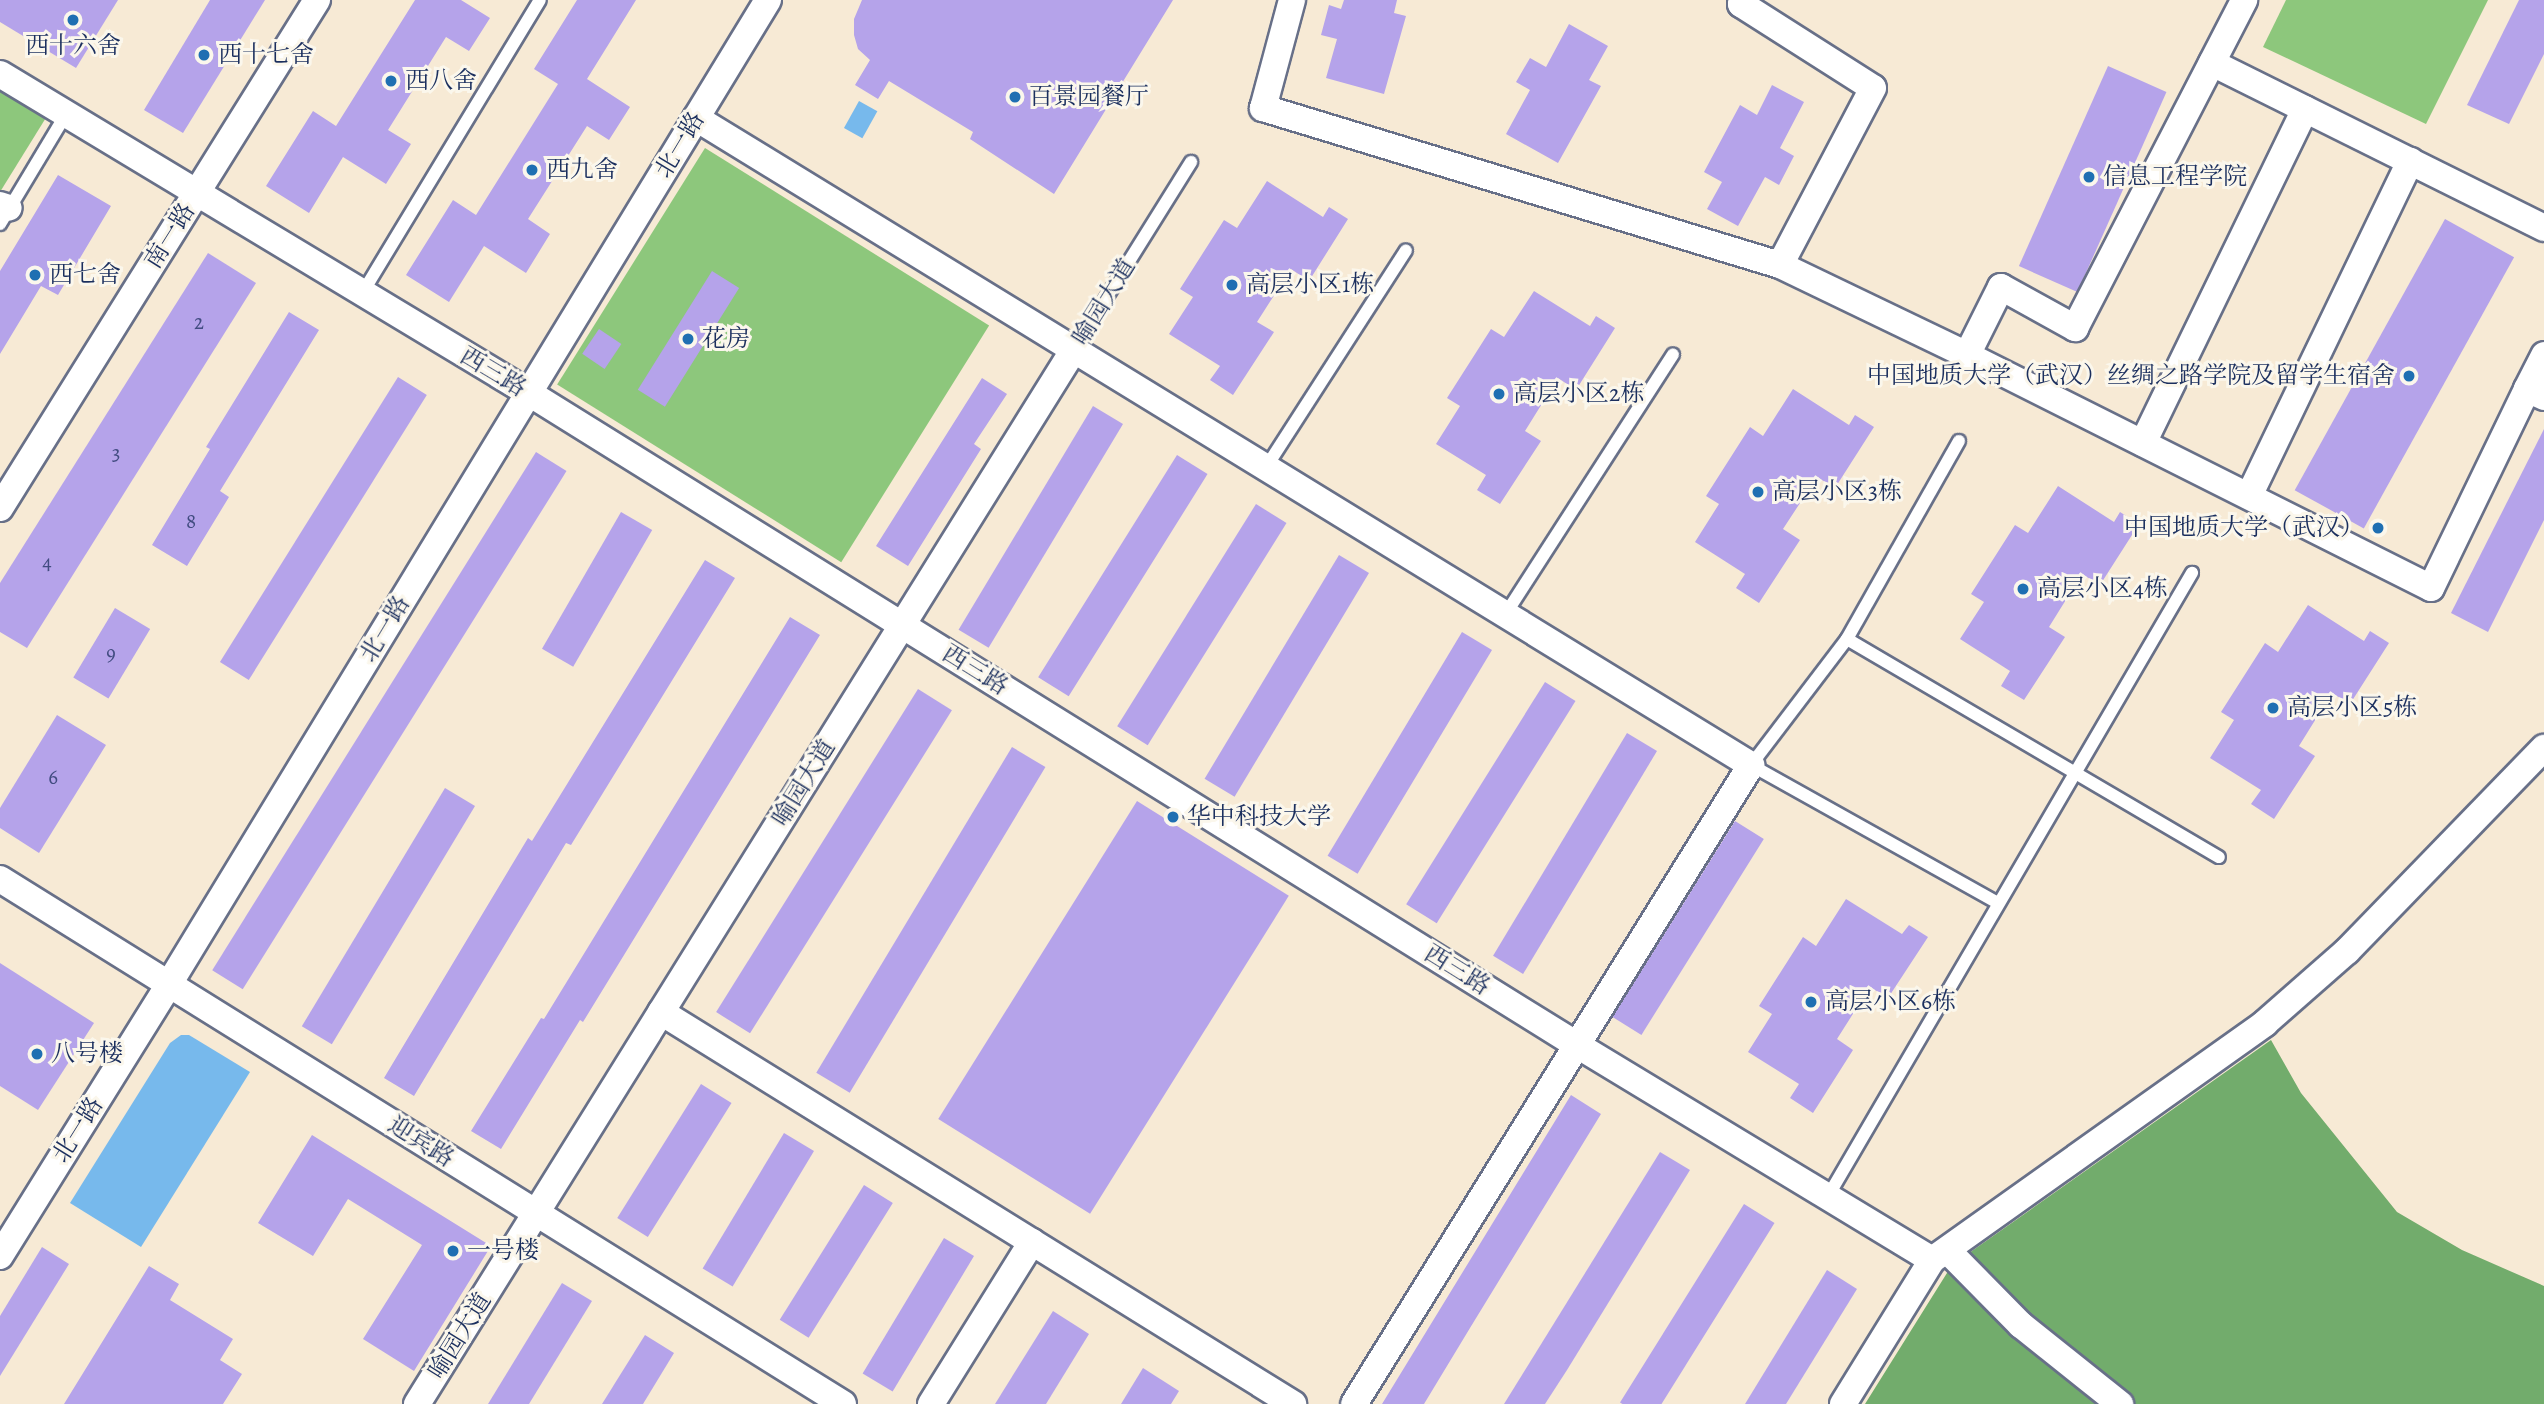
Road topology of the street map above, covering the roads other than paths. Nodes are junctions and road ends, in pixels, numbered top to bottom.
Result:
1 (317, 0) edge
2 (540, 0) edge
3 (768, 0) edge
4 (1292, 0) edge
5 (1744, 0) edge
6 (2244, 0) edge
7 (2212, 63) junction
8 (0, 74) edge
9 (2305, 109) junction
10 (66, 114) junction
11 (696, 118) junction
12 (2410, 161) junction
13 (1191, 162) dead end
14 (197, 192) junction
15 (3, 212) edge
16 (2544, 228) edge
17 (1406, 250) dead end
18 (1780, 265) junction
19 (363, 292) junction
20 (1073, 351) junction
21 (1673, 354) dead end
22 (1967, 355) junction
23 (2544, 355) edge
24 (529, 393) junction
25 (2536, 393) edge
26 (1959, 441) dead end
27 (2143, 443) junction
28 (1265, 469) junction
29 (2249, 496) junction
30 (0, 508) edge
31 (2192, 573) dead end
32 (1505, 615) junction
33 (902, 625) junction
34 (1847, 639) junction
35 (2544, 748) edge
36 (1751, 765) junction
37 (2074, 775) junction
38 (2219, 857) dead end
39 (0, 879) edge
40 (1998, 903) junction
41 (169, 984) junction
42 (661, 1012) junction
43 (1577, 1045) junction
44 (1828, 1198) junction
45 (536, 1213) junction
46 (1032, 1242) junction
47 (0, 1256) edge
48 (1940, 1256) junction
49 (417, 1404) edge
50 (843, 1404) edge
51 (931, 1404) edge
52 (1293, 1404) edge
53 (1354, 1404) edge
54 (1843, 1404) edge
55 (2120, 1404) edge

1 - 14 street, 南一路
2 - 19 lane
3 - 11 street, 北一路
4 - 18 street
5 - 18 street
6 - 7 street
7 - 9 street
7 - 22 street
8 - 10 street, 西三路
9 - 12 street
9 - 27 street
10 - 14 street, 西三路
10 - 15 lane
11 - 20 street
11 - 24 street, 北一路
12 - 16 street
12 - 29 street
13 - 20 lane, 喻园大道
14 - 19 street, 西三路
14 - 30 street, 南一路
17 - 28 lane
18 - 22 street
19 - 24 street, 西三路
20 - 28 street
20 - 33 street, 喻园大道
21 - 32 lane
22 - 27 street
23 - 25 street
24 - 33 street, 西三路
24 - 41 street, 北一路
25 - 29 street
26 - 34 lane
27 - 29 street
28 - 32 street
31 - 37 lane
32 - 36 street
33 - 42 street, 喻园大道
33 - 43 street, 西三路
34 - 36 lane
34 - 37 lane
35 - 48 street
36 - 40 lane
36 - 43 street
37 - 38 lane
37 - 40 lane
39 - 41 street, 迎宾路
40 - 44 lane
41 - 45 street, 迎宾路
41 - 47 street, 北一路
42 - 45 street, 喻园大道
42 - 46 street
43 - 44 street, 西三路
43 - 53 street
44 - 48 street, 西三路
45 - 49 street, 喻园大道
45 - 50 street, 迎宾路
46 - 51 street
46 - 52 street
48 - 54 street
48 - 55 street, 西三路

